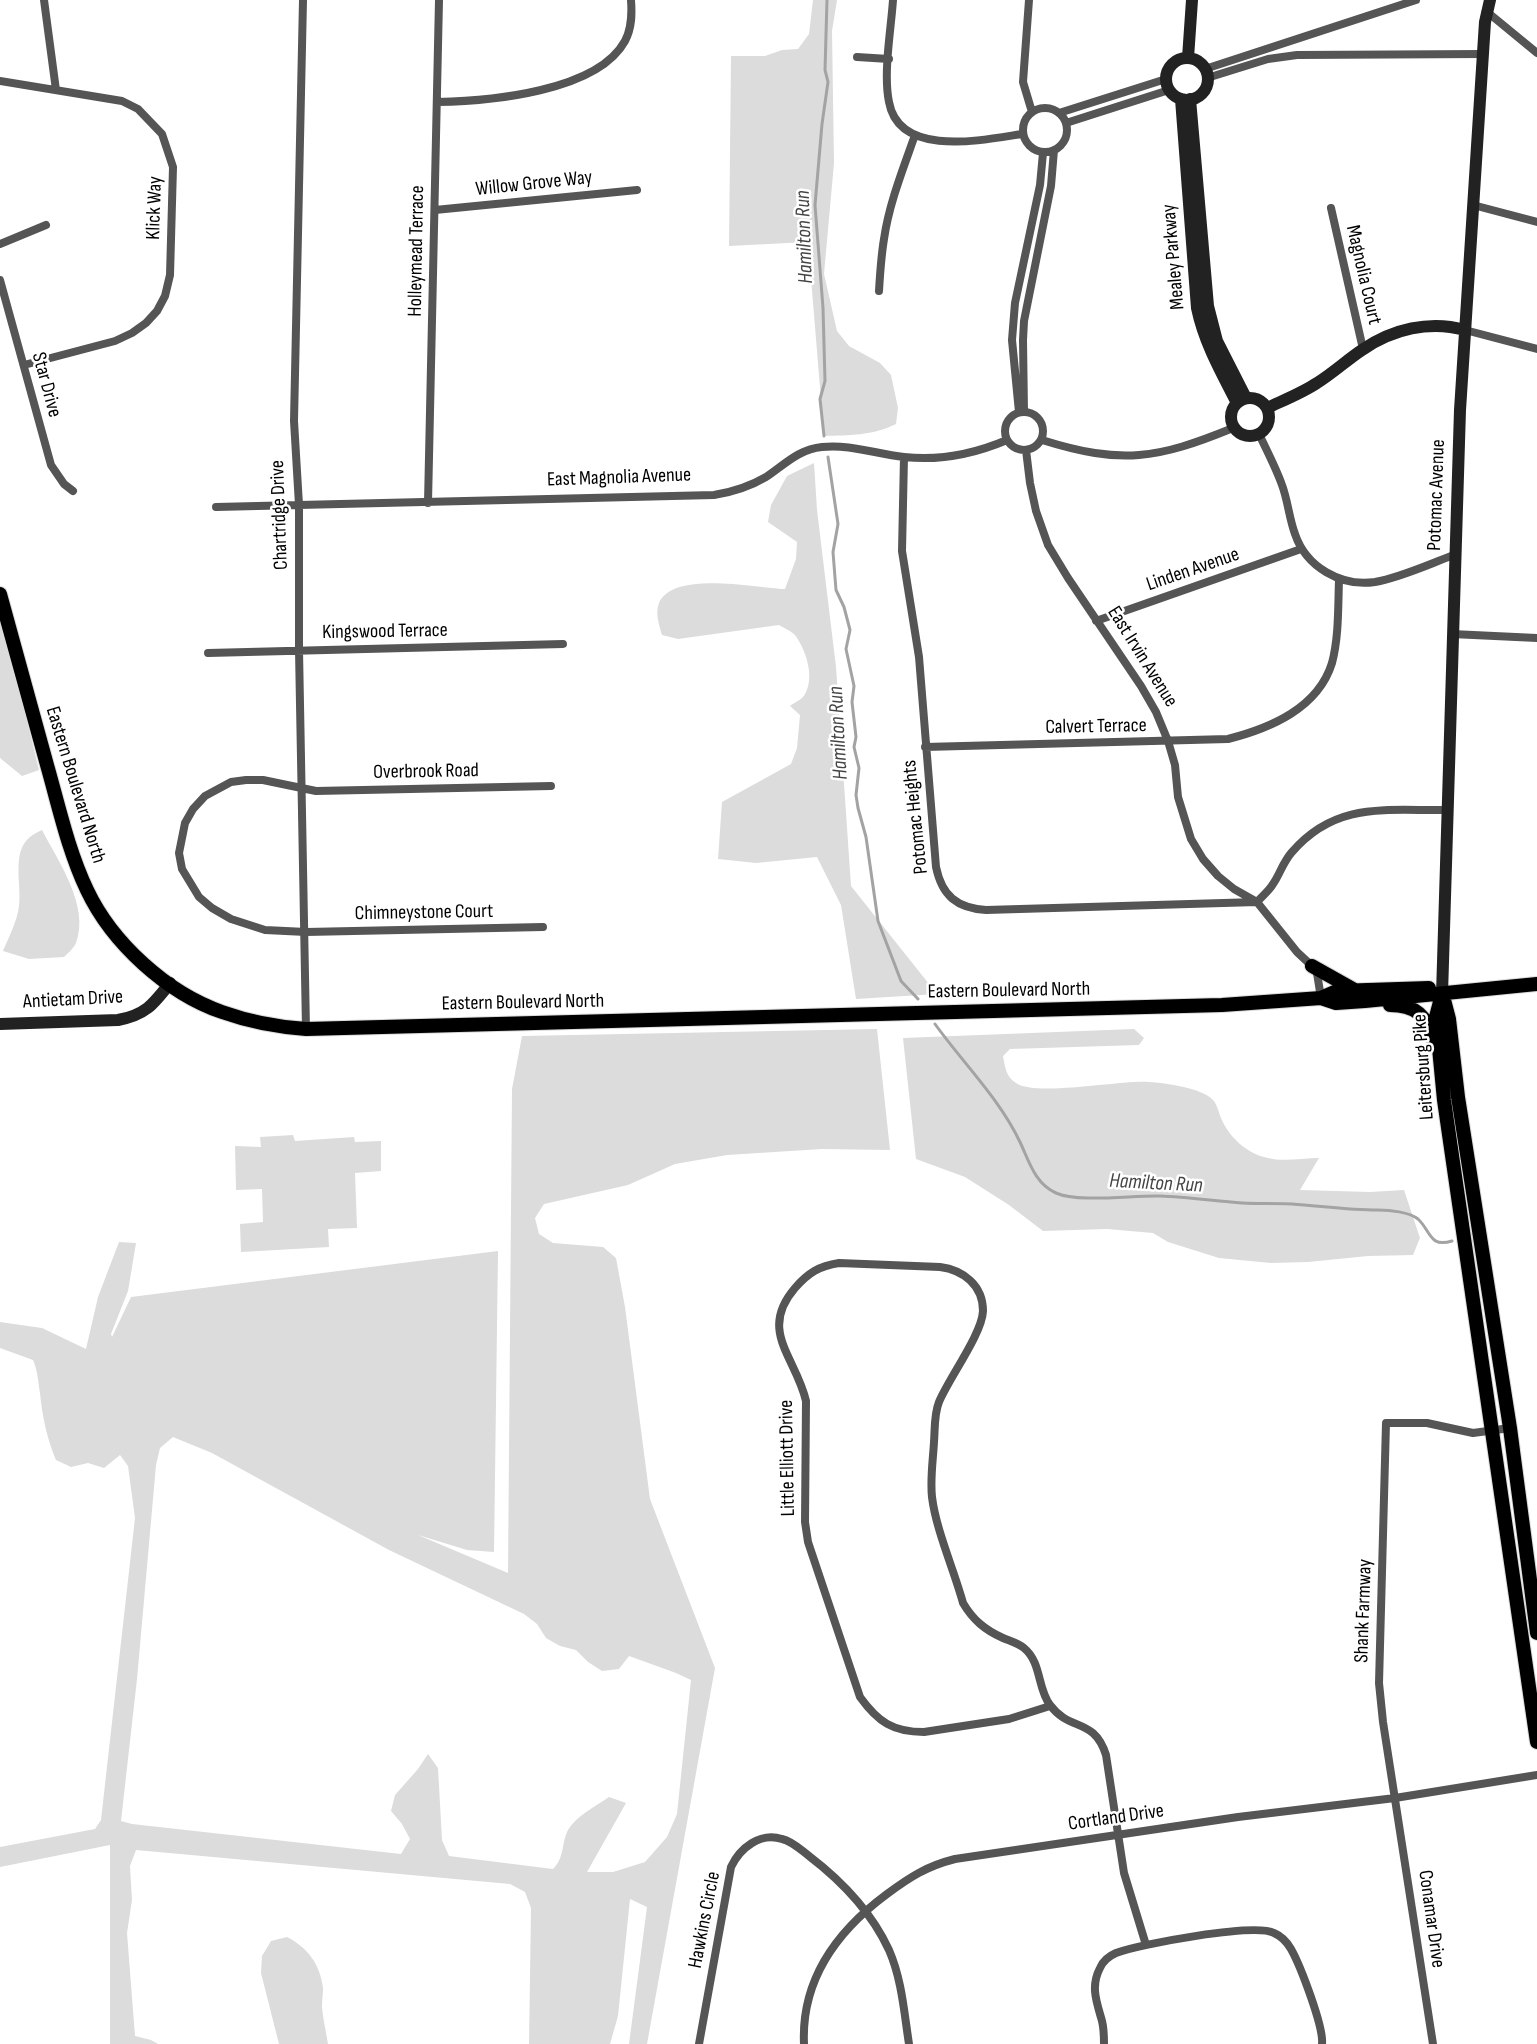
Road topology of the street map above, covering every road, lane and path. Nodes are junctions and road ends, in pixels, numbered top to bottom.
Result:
1 (44, 0) edge
2 (303, 0) edge
3 (439, 0) edge
4 (631, 0) edge
5 (893, 0) edge
6 (1029, 0) edge
7 (1192, 0) edge
8 (1416, 0) edge
9 (1488, 5) edge
10 (1537, 53) edge
11 (1483, 54) junction
12 (857, 57) dead end
13 (1188, 58) junction
14 (889, 59) junction
15 (1206, 73) junction
16 (0, 81) edge
17 (1167, 85) junction
18 (56, 90) junction
19 (1186, 99) junction
20 (437, 102) junction
21 (1032, 112) junction
22 (1059, 113) junction
23 (1066, 123) junction
24 (1022, 134) junction
25 (915, 135) junction
26 (1054, 150) junction
27 (1043, 153) junction
28 (637, 190) dead end
29 (1473, 205) junction
30 (1331, 208) dead end
31 (435, 210) junction
32 (1537, 222) edge
33 (46, 225) dead end
34 (0, 244) edge
35 (0, 280) edge
36 (879, 291) dead end
37 (1465, 330) junction
38 (1363, 349) junction
39 (1537, 349) edge
40 (24, 365) junction
41 (1241, 401) junction
42 (1267, 408) junction
43 (1022, 412) junction
44 (1233, 428) junction
45 (1259, 434) junction
46 (1007, 440) junction
47 (1042, 440) junction
48 (1026, 450) junction
49 (904, 457) junction
50 (73, 491) dead end
51 (428, 503) junction
52 (299, 505) junction
53 (216, 507) dead end
54 (1301, 549) junction
55 (1454, 555) junction
56 (1339, 580) junction
57 (0, 594) edge
58 (1096, 621) junction
59 (1452, 634) junction
60 (1537, 638) edge
61 (563, 644) dead end
62 (299, 650) junction
63 (208, 653) dead end
64 (1168, 741) junction
65 (925, 747) junction
66 (551, 786) dead end
67 (302, 789) junction
68 (1447, 810) junction
69 (1257, 902) junction
70 (543, 927) dead end
71 (306, 932) junction
72 (1312, 966) junction
73 (170, 983) junction
74 (1537, 984) edge
75 (1355, 990) junction
76 (1442, 993) junction
77 (1321, 998) junction
78 (1365, 1001) junction
79 (0, 1024) edge
80 (306, 1029) junction
81 (1444, 1100) junction
82 (1510, 1428) junction
83 (1492, 1430) junction
84 (1537, 1633) edge
85 (1050, 1706) junction
86 (1537, 1742) edge
87 (1537, 1775) edge
88 (1395, 1798) junction
89 (1118, 1835) junction
90 (865, 1909) junction
91 (1146, 1946) junction
92 (699, 2044) edge
93 (804, 2044) edge
94 (909, 2044) edge
95 (1104, 2044) edge
96 (1322, 2044) edge
97 (1432, 2044) edge

1 - 18 street
2 - 52 street, Chartridge Drive
3 - 20 street, Holleymead Terrace
4 - 20 street
5 - 14 street
6 - 21 street
7 - 13 street
8 - 15 street
9 - 10 street
9 - 11 street, Potomac Avenue
11 - 15 street
11 - 29 street, Potomac Avenue
12 - 14 street
13 - 15 street
13 - 17 street
14 - 25 street
15 - 19 street
16 - 18 street, Klick Way
17 - 19 street
17 - 22 street
17 - 23 street
18 - 40 street, Klick Way
19 - 41 street, Mealey Parkway
20 - 31 street, Holleymead Terrace
21 - 22 street
21 - 24 street
22 - 23 street
23 - 26 street
24 - 25 street
24 - 27 street
25 - 36 street
26 - 27 street
26 - 43 street
27 - 43 street
28 - 31 street, Willow Grove Way
29 - 32 street
29 - 37 street, Potomac Avenue
30 - 38 street, Magnolia Court
31 - 51 street, Holleymead Terrace
33 - 34 street
35 - 40 street, Star Drive
37 - 38 street
37 - 39 street
37 - 55 street, Potomac Avenue
38 - 42 street
40 - 50 street, Star Drive
41 - 42 street
41 - 44 street
42 - 45 street
43 - 46 street
43 - 47 street
44 - 45 street
44 - 47 street
45 - 54 street
46 - 48 street
46 - 49 street, East Magnolia Avenue
47 - 48 street
48 - 58 street, East Irvin Avenue
49 - 51 street, East Magnolia Avenue
49 - 65 street, Potomac Heights
51 - 52 street, East Magnolia Avenue
52 - 53 street, East Magnolia Avenue
52 - 62 street, Chartridge Drive
54 - 56 street
54 - 58 street, Linden Avenue
55 - 56 street
55 - 59 street, Potomac Avenue
56 - 64 street, Calvert Terrace
57 - 73 main road, Eastern Boulevard North
58 - 64 street, East Irvin Avenue
59 - 60 street
59 - 68 street, Potomac Avenue
61 - 62 street, Kingswood Terrace
62 - 63 street, Kingswood Terrace
62 - 67 street, Chartridge Drive
64 - 65 street, Calvert Terrace
64 - 69 street, East Irvin Avenue
65 - 69 street, Potomac Heights
66 - 67 street, Overbrook Road
67 - 71 street, Chartridge Drive
67 - 71 street
68 - 69 street
68 - 76 street, Potomac Avenue
69 - 72 street
70 - 71 street, Chimneystone Court
71 - 80 street, Chartridge Drive
72 - 75 main road
72 - 77 street
73 - 79 street, Antietam Drive
73 - 80 main road, Eastern Boulevard North
74 - 76 main road
75 - 76 main road, Eastern Boulevard North
75 - 77 main road, Eastern Boulevard North
76 - 78 main road, Eastern Boulevard North
76 - 81 main road, Leitersburg Pike
76 - 82 main road, Leitersburg Pike
77 - 78 main road, Eastern Boulevard North
77 - 80 main road, Eastern Boulevard North
78 - 81 main road
81 - 83 main road, Leitersburg Pike
82 - 83 street
82 - 84 main road, Leitersburg Pike
83 - 86 main road, Leitersburg Pike
83 - 88 street, Shank Farmway
85 - 85 street, Little Elliott Drive
85 - 89 street
87 - 88 street, Cortland Drive
88 - 89 street, Cortland Drive
88 - 97 street, Conamar Drive
89 - 90 street, Cortland Drive
89 - 91 street
90 - 92 street, Hawkins Circle
90 - 93 street, Cortland Drive
90 - 94 street, Hawkins Circle
91 - 95 street
91 - 96 street

